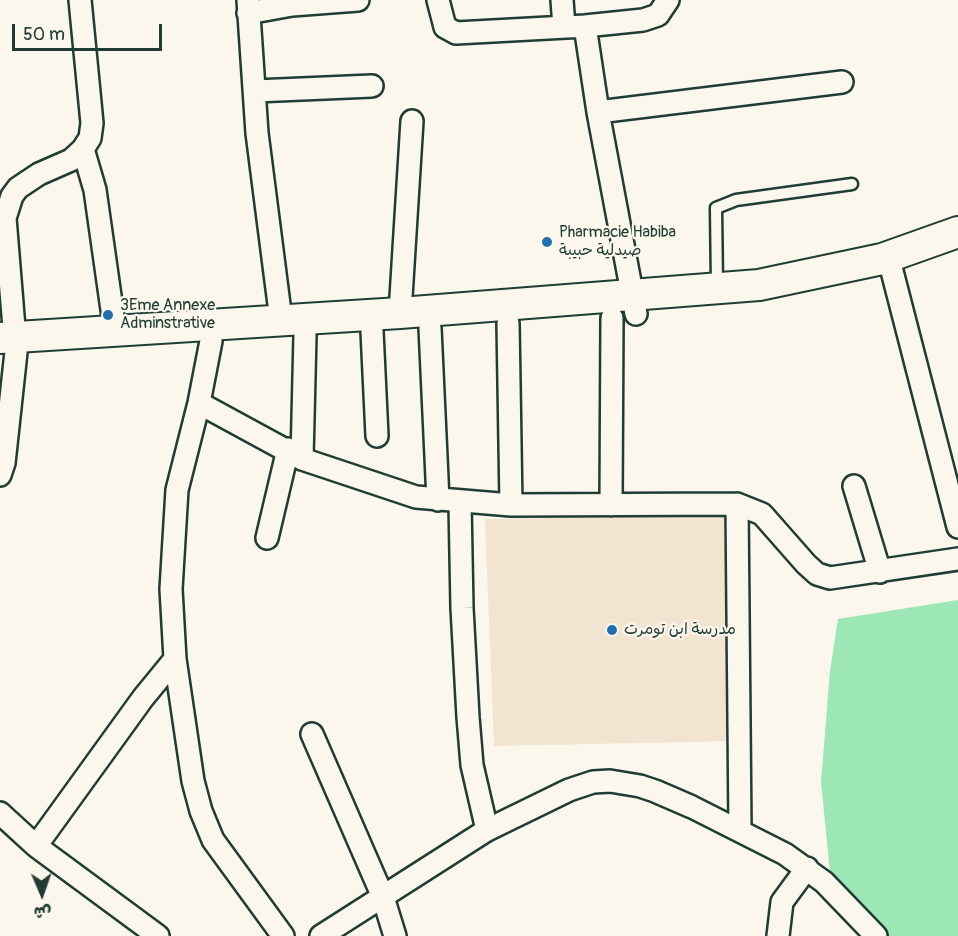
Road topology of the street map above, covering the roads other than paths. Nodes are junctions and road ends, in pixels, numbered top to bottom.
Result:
1 (80, 0) edge
2 (358, 0) edge
3 (438, 0) edge
4 (562, 0) edge
5 (668, 0) edge
6 (325, 2) edge
7 (248, 7) edge
8 (575, 27) junction
9 (842, 82) dead end
10 (372, 86) dead end
11 (255, 91) junction
12 (598, 112) junction
13 (412, 121) dead end
14 (84, 149) junction
15 (852, 184) dead end
16 (4, 206) edge
17 (958, 232) edge
18 (958, 249) edge
19 (892, 271) junction
20 (718, 290) junction
21 (627, 309) junction
22 (400, 313) junction
23 (508, 322) junction
24 (293, 327) junction
25 (430, 328) junction
26 (115, 331) junction
27 (372, 331) junction
28 (211, 341) junction
29 (8, 345) edge
30 (200, 403) junction
31 (377, 436) dead end
32 (295, 454) junction
33 (0, 475) edge
34 (854, 486) dead end
35 (438, 500) junction
36 (460, 503) junction
37 (737, 504) junction
38 (511, 505) junction
39 (611, 505) junction
40 (958, 527) edge
41 (267, 538) dead end
42 (958, 559) edge
43 (880, 572) junction
44 (175, 659) junction
45 (312, 734) dead end
46 (0, 813) edge
47 (487, 830) junction
48 (740, 830) junction
49 (36, 846) junction
50 (807, 868) junction
51 (383, 897) junction
52 (158, 936) edge
53 (283, 936) edge
54 (321, 936) edge
55 (395, 936) edge
56 (778, 936) edge
57 (876, 936) edge

1 - 14 street
2 - 6 street
3 - 8 street
4 - 8 street
5 - 8 street
6 - 7 street
7 - 11 street
8 - 12 street
9 - 12 street
10 - 11 street
11 - 24 street
12 - 21 street
13 - 22 street
14 - 16 street
14 - 26 street
15 - 20 lane
16 - 29 street
17 - 20 main road
18 - 19 main road
19 - 21 main road
19 - 40 street
20 - 21 main road
21 - 22 main road
21 - 23 main road
21 - 39 street
22 - 24 main road
23 - 25 main road
23 - 38 street
24 - 26 main road
24 - 27 main road
24 - 28 main road
24 - 32 street
25 - 27 main road
25 - 35 street
26 - 29 main road
27 - 31 street
28 - 29 main road
28 - 30 street
29 - 33 street
30 - 32 street
30 - 44 street
32 - 35 street
32 - 41 street
34 - 43 street
35 - 36 street
36 - 38 street
36 - 47 street
37 - 39 street
37 - 43 street
37 - 48 street
38 - 39 street
42 - 43 street
44 - 49 street
44 - 53 street
45 - 51 street
46 - 49 street
47 - 48 street
47 - 51 street
48 - 50 street
49 - 52 street
50 - 56 street
50 - 57 street
51 - 54 street
51 - 55 street

